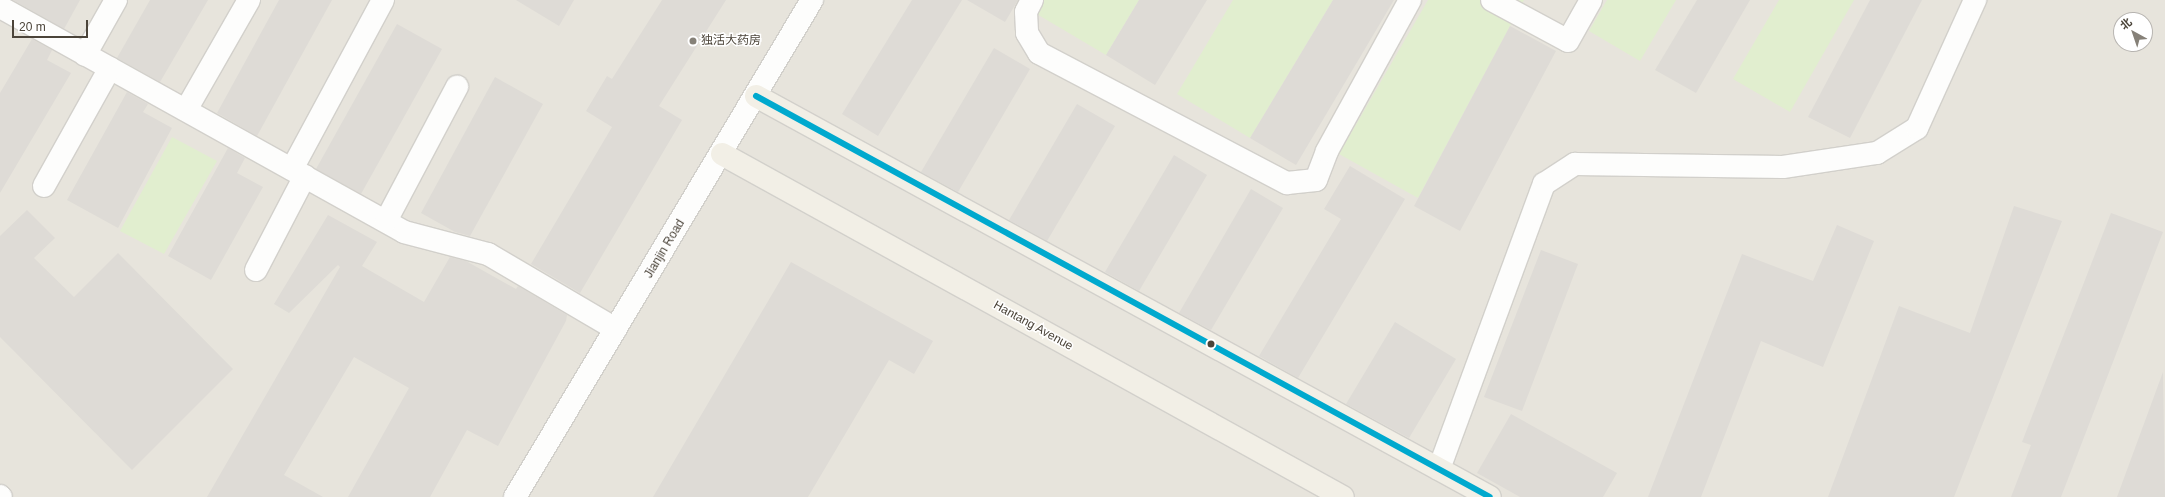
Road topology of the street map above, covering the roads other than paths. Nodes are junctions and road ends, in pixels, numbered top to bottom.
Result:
1 (116, 0) edge
2 (249, 0) edge
3 (383, 0) edge
4 (812, 0) edge
5 (1032, 0) edge
6 (1410, 0) edge
7 (1492, 0) edge
8 (1591, 0) edge
9 (1974, 0) edge
10 (0, 7) edge
11 (85, 55) junction
12 (110, 68) junction
13 (457, 87) dead end
14 (756, 96) junction
15 (186, 110) junction
16 (722, 154) junction
17 (298, 173) junction
18 (44, 186) dead end
19 (386, 221) junction
20 (256, 270) dead end
21 (616, 329) junction
22 (1439, 469) junction
23 (515, 497) edge
24 (1343, 497) edge
25 (1490, 497) edge

1 - 11 street
2 - 15 street
3 - 17 street
4 - 14 street, Jianjin Road
5 - 6 street
7 - 8 street
9 - 22 street
10 - 11 street
11 - 12 street
12 - 15 street
12 - 18 street
13 - 19 street
14 - 16 street, Jianjin Road
14 - 22 main road
15 - 17 street
16 - 21 street, Jianjin Road
16 - 24 main road, Hantang Avenue
17 - 19 street
17 - 20 street
19 - 21 street
21 - 23 street, Jianjin Road
22 - 25 main road

